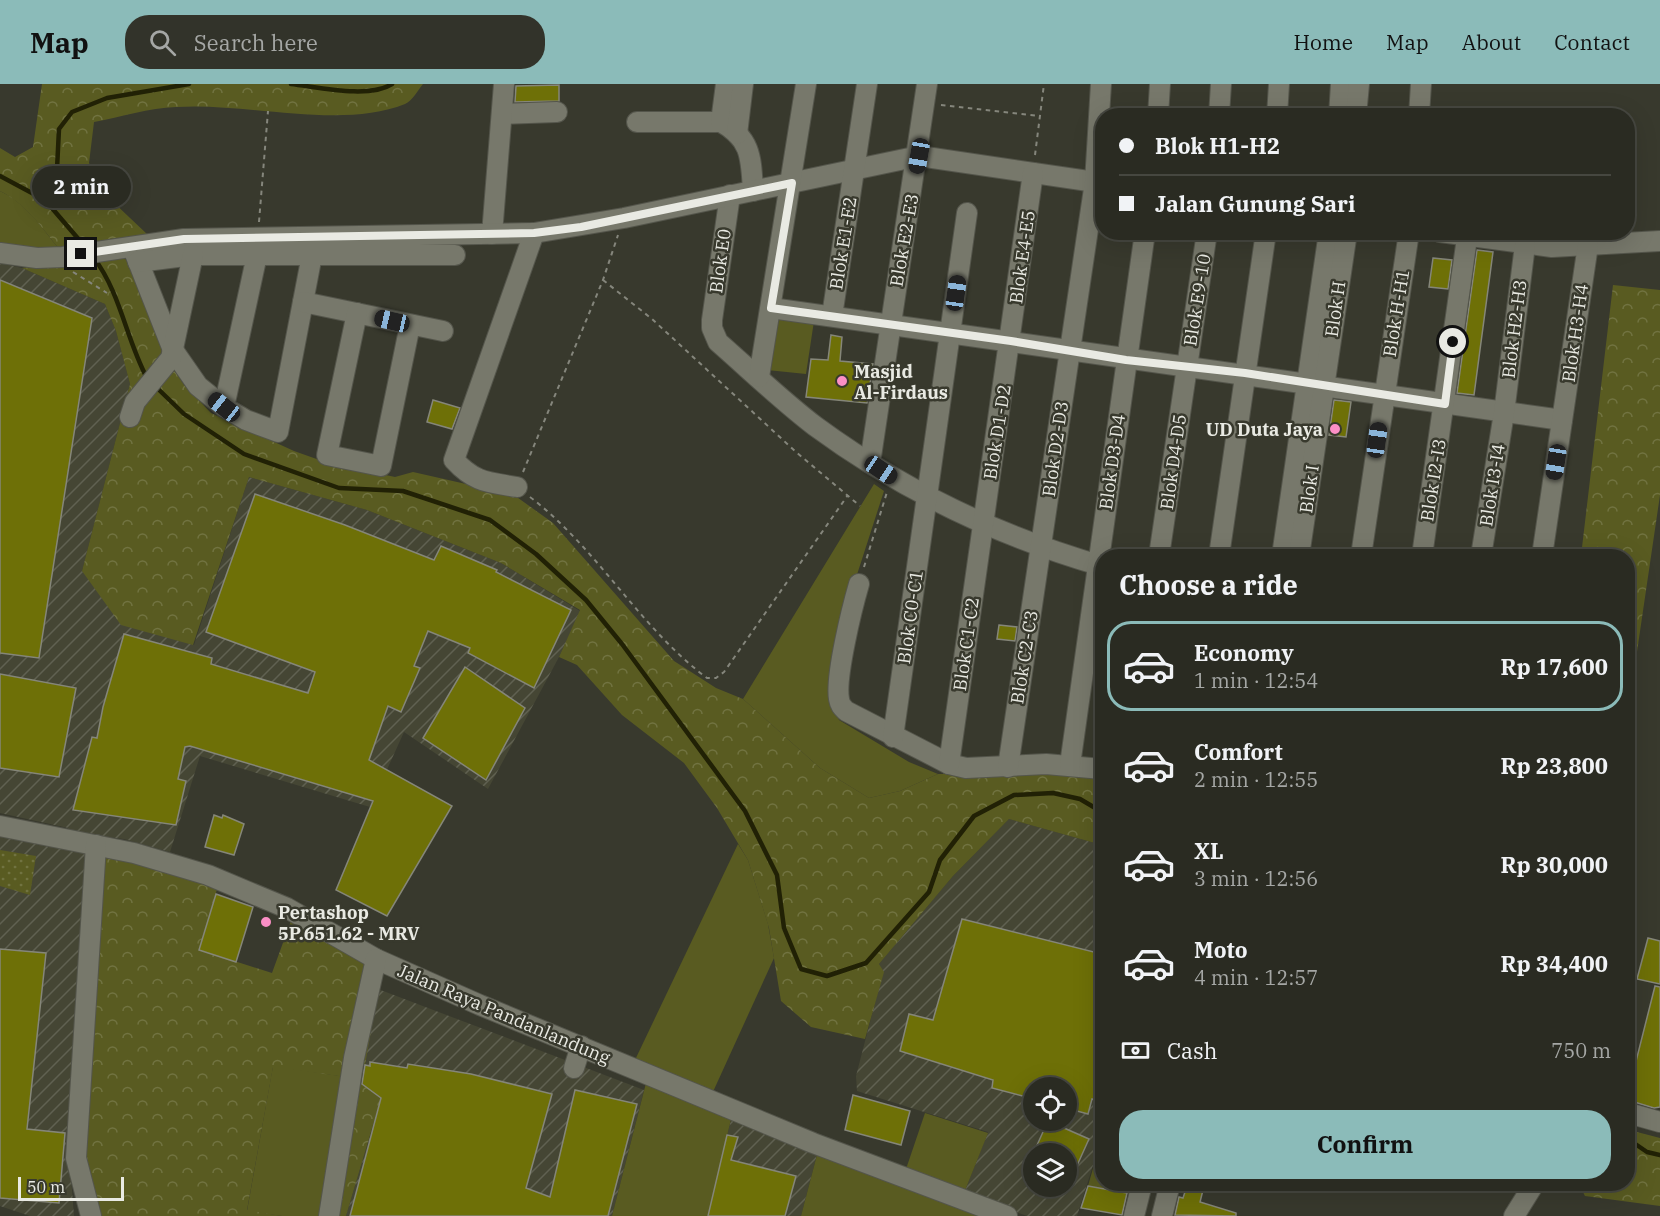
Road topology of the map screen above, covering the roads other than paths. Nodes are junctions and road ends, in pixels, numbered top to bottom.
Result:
1 (504, 84) edge
2 (726, 84) edge
3 (743, 84) edge
4 (806, 84) edge
5 (867, 84) edge
6 (1101, 84) edge
7 (1160, 84) edge
8 (1221, 84) edge
9 (1279, 84) edge
10 (1341, 84) edge
11 (1359, 84) edge
12 (1421, 84) edge
13 (926, 94) edge
14 (1101, 108) edge
15 (1158, 108) edge
16 (1220, 108) edge
17 (1278, 108) edge
18 (1340, 108) edge
19 (1357, 108) edge
20 (1420, 108) edge
21 (557, 112) dead end
22 (502, 114) junction
23 (637, 122) dead end
24 (721, 122) junction
25 (737, 134) junction
26 (919, 156) junction
27 (855, 170) junction
28 (1033, 173) junction
29 (1095, 181) edge
30 (792, 183) junction
31 (753, 191) junction
32 (730, 195) junction
33 (1095, 205) edge
34 (967, 213) dead end
35 (534, 233) junction
36 (492, 234) junction
37 (1144, 240) edge
38 (1206, 240) edge
39 (1265, 240) edge
40 (1328, 240) edge
41 (1345, 240) edge
42 (1408, 240) edge
43 (1467, 240) edge
44 (1489, 240) edge
45 (1660, 241) edge
46 (1525, 245) junction
47 (1588, 245) junction
48 (257, 247) junction
49 (0, 253) edge
50 (135, 254) junction
51 (193, 255) junction
52 (312, 255) junction
53 (455, 255) dead end
54 (303, 302) junction
55 (771, 308) junction
56 (357, 313) junction
57 (832, 316) junction
58 (890, 324) junction
59 (410, 325) junction
60 (443, 331) dead end
61 (951, 332) junction
62 (1011, 341) junction
63 (1069, 352) junction
64 (169, 357) junction
65 (1126, 360) junction
66 (1187, 367) junction
67 (1245, 373) junction
68 (759, 377) junction
69 (1315, 384) junction
70 (1384, 394) junction
71 (1445, 404) junction
72 (224, 407) junction
73 (1504, 413) junction
74 (130, 417) dead end
75 (1562, 420) junction
76 (870, 463) junction
77 (517, 487) road end
78 (927, 497) junction
79 (983, 524) junction
80 (1041, 546) junction
81 (1102, 549) edge
82 (1160, 549) edge
83 (1220, 549) edge
84 (1283, 549) edge
85 (1300, 549) edge
86 (1362, 549) edge
87 (1423, 549) edge
88 (1481, 549) edge
89 (1543, 549) edge
90 (1095, 563) edge
91 (859, 584) road end
92 (1095, 598) edge
93 (893, 737) junction
94 (949, 764) junction
95 (1070, 765) junction
96 (1008, 767) junction
97 (1095, 768) edge
98 (0, 826) edge
99 (96, 845) junction
100 (376, 959) junction
101 (581, 1046) junction
102 (574, 1068) dead end
103 (1635, 1115) edge
104 (1660, 1122) edge
105 (1140, 1191) edge
106 (1168, 1191) edge
107 (1530, 1191) edge
108 (91, 1216) edge
109 (329, 1216) edge
110 (1007, 1216) edge
111 (1134, 1216) edge
112 (1162, 1216) edge
113 (1514, 1216) edge

1 - 22 street
2 - 24 street
3 - 25 street
4 - 30 street
5 - 27 street, Blok E1-E2
6 - 14 street, Blok D2-D3
7 - 15 street
8 - 16 street
9 - 17 street
10 - 18 street
11 - 19 street
12 - 20 street
13 - 26 street, Blok E2-E3
21 - 22 street
22 - 36 street
23 - 24 street
24 - 25 street
25 - 31 street
26 - 27 street
26 - 28 street
26 - 58 street, Blok E2-E3
27 - 30 street
27 - 57 street, Blok E1-E2
28 - 29 street
28 - 62 street, Blok E4-E5
30 - 31 street
30 - 55 street
31 - 32 street
32 - 35 street
32 - 68 street, Blok E0
33 - 63 street, Blok D2-D3
34 - 61 street, Blok C0-C1
35 - 36 street
35 - 77 street
36 - 48 street
37 - 65 street, Blok D3-D4
38 - 66 street, Blok E9-10
39 - 67 street
40 - 69 street
41 - 69 street, Blok H
42 - 70 street, Blok H-H1
43 - 71 street, Blok I2-I3
44 - 46 street
45 - 47 street
46 - 47 street
46 - 73 street, Blok H2-H3
47 - 75 street, Blok H3-H4
48 - 50 street
48 - 51 street
48 - 52 street
48 - 72 street
49 - 50 street
50 - 51 street
50 - 64 street
51 - 64 street
52 - 53 street
52 - 54 street
54 - 56 street
54 - 72 street
55 - 57 street
55 - 68 street
56 - 59 street
56 - 59 street
57 - 58 street
58 - 61 street
58 - 76 street, Blok E2-E3
59 - 60 street
61 - 62 street
61 - 78 street, Blok C0-C1
62 - 63 street
62 - 79 street, Blok D1-D2
63 - 65 street
63 - 80 street, Blok D2-D3
64 - 72 street
64 - 74 street
65 - 66 street
65 - 81 street, Blok D3-D4
66 - 67 street
66 - 82 street, Blok D4-D5
67 - 69 street
67 - 83 street
68 - 76 street
69 - 70 street
69 - 84 street
69 - 85 street, Blok I
70 - 71 street
70 - 86 street, Blok H-H1
71 - 73 street
71 - 87 street, Blok I2-I3
73 - 75 street
73 - 88 street, Blok I3-I4
75 - 89 street, Blok H3-H4
76 - 78 street
78 - 79 street
78 - 93 street, Blok C0-C1
79 - 80 street
79 - 94 street, Blok C1-C2
80 - 90 street
80 - 96 street, Blok C2-C3
91 - 93 street
92 - 95 street, Blok D3-D4
93 - 94 street
94 - 96 street
95 - 96 street
95 - 97 street
98 - 99 street, Jalan Raya Pandanlandung
99 - 100 street, Jalan Raya Pandanlandung
99 - 108 street
100 - 101 street, Jalan Raya Pandanlandung
100 - 109 street
101 - 102 street
101 - 110 street, Jalan Raya Pandanlandung
103 - 104 street
105 - 111 street
106 - 112 street
107 - 113 street

